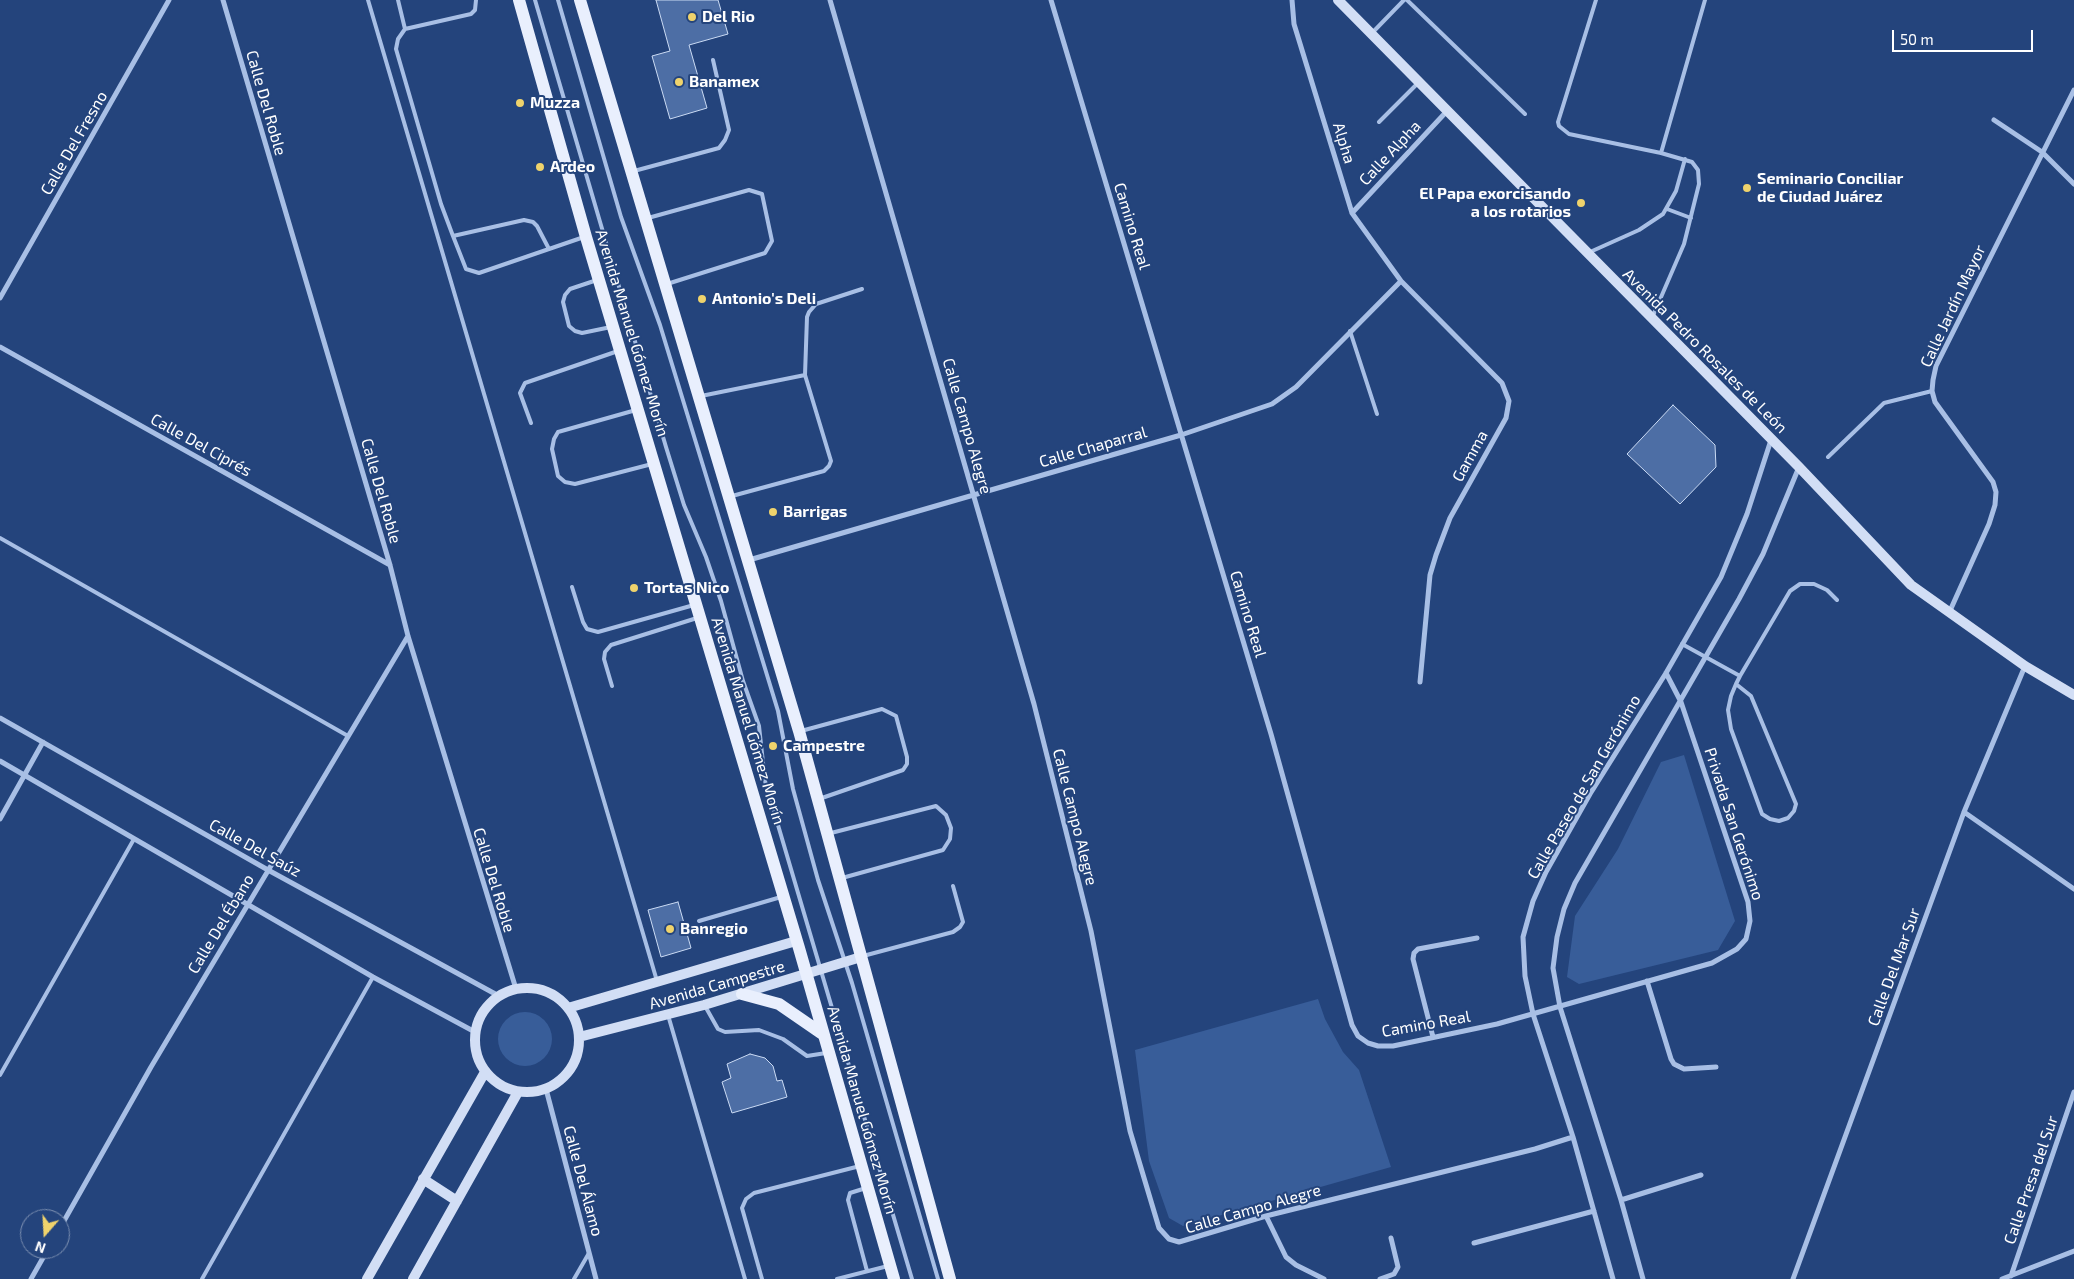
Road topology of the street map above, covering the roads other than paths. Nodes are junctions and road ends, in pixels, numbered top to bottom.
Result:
1 (169, 0) edge
2 (223, 0) edge
3 (368, 0) edge
4 (398, 0) edge
5 (476, 0) edge
6 (519, 0) edge
7 (535, 0) edge
8 (558, 0) edge
9 (580, 0) edge
10 (830, 0) edge
11 (1051, 0) edge
12 (1292, 0) edge
13 (1338, 0) edge
14 (1406, 0) edge
15 (1596, 0) edge
16 (1705, 0) edge
17 (405, 29) junction
18 (1371, 34) junction
19 (713, 60) dead end
20 (1418, 82) junction
21 (2074, 90) edge
22 (1447, 111) junction
23 (1525, 114) dead end
24 (1994, 120) dead end
25 (1379, 122) dead end
26 (2042, 152) junction
27 (1661, 153) junction
28 (1685, 159) junction
29 (632, 172) junction
30 (2074, 184) edge
31 (1667, 209) junction
32 (1352, 213) junction
33 (1691, 218) junction
34 (646, 219) junction
35 (454, 236) junction
36 (586, 237) junction
37 (549, 249) junction
38 (1588, 253) junction
39 (599, 279) junction
40 (1401, 281) junction
41 (665, 284) junction
42 (862, 289) dead end
43 (0, 298) edge
44 (1652, 319) junction
45 (614, 326) junction
46 (1350, 331) junction
47 (0, 347) edge
48 (620, 351) junction
49 (804, 375) junction
50 (1932, 391) junction
51 (700, 396) junction
52 (638, 409) junction
53 (1377, 414) dead end
54 (531, 423) dead end
55 (1180, 434) junction
56 (1771, 440) junction
57 (1828, 457) dead end
58 (654, 464) junction
59 (1799, 467) junction
60 (974, 494) junction
61 (730, 497) junction
62 (0, 538) edge
63 (749, 560) junction
64 (390, 566) junction
65 (572, 587) dead end
66 (1837, 600) dead end
67 (696, 604) junction
68 (1949, 613) junction
69 (700, 618) junction
70 (408, 636) junction
71 (1682, 644) junction
72 (1706, 658) junction
73 (2025, 666) junction
74 (1666, 672) junction
75 (1740, 676) junction
76 (1420, 682) dead end
77 (1736, 684) junction
78 (612, 686) dead end
79 (2073, 691) edge
80 (1681, 702) junction
81 (0, 718) edge
82 (799, 731) junction
83 (348, 736) junction
84 (44, 742) junction
85 (0, 761) edge
86 (25, 776) junction
87 (817, 799) junction
88 (1964, 812) junction
89 (0, 819) edge
90 (826, 834) junction
91 (134, 839) junction
92 (268, 870) junction
93 (840, 879) junction
94 (954, 886) dead end
95 (2074, 889) edge
96 (783, 896) junction
97 (247, 904) junction
98 (699, 921) dead end
99 (1477, 938) dead end
100 (796, 941) junction
101 (861, 957) junction
102 (845, 962) junction
103 (820, 970) junction
104 (806, 975) junction
105 (372, 977) junction
106 (1647, 981) junction
107 (658, 983) junction
108 (516, 989) junction
109 (742, 994) junction
110 (499, 996) junction
111 (704, 1005) junction
112 (1560, 1007) junction
113 (568, 1008) junction
114 (1533, 1014) junction
115 (668, 1015) junction
116 (475, 1032) junction
117 (824, 1035) junction
118 (579, 1037) junction
119 (1433, 1037) junction
120 (828, 1052) junction
121 (1716, 1067) dead end
122 (485, 1072) junction
123 (0, 1075) edge
124 (546, 1089) junction
125 (518, 1092) junction
126 (2074, 1092) edge
127 (1573, 1137) junction
128 (862, 1165) junction
129 (1701, 1176) dead end
130 (423, 1179) junction
131 (868, 1188) junction
132 (1621, 1200) junction
133 (456, 1201) junction
134 (70, 1210) edge
135 (1594, 1211) junction
136 (1266, 1216) junction
137 (1390, 1238) dead end
138 (1474, 1243) dead end
139 (2074, 1251) edge
140 (589, 1253) junction
141 (43, 1259) edge
142 (890, 1265) junction
143 (867, 1271) junction
144 (2011, 1276) junction
145 (32, 1279) edge
146 (202, 1279) edge
147 (366, 1279) edge
148 (412, 1279) edge
149 (574, 1279) edge
150 (596, 1279) edge
151 (745, 1279) edge
152 (762, 1279) edge
153 (837, 1279) edge
154 (894, 1279) edge
155 (912, 1279) edge
156 (938, 1279) edge
157 (950, 1279) edge
158 (1324, 1279) edge
159 (1380, 1279) edge
160 (1614, 1279) edge
161 (1643, 1279) edge
162 (1793, 1279) edge
163 (2002, 1279) edge

1 - 43 street, Calle Del Fresno
2 - 64 street, Calle Del Roble
3 - 107 lane
4 - 17 lane
5 - 17 lane
6 - 36 main road, Avenida Manuel Gómez Morín
7 - 103 lane
8 - 102 lane
9 - 29 main road
10 - 60 street, Calle Campo Alegre
11 - 55 street, Camino Real
12 - 32 street, Alpha
13 - 18 street, Avenida Pedro Rosales de León
14 - 18 lane
14 - 23 lane
15 - 27 lane
16 - 27 lane
17 - 35 lane
18 - 20 street, Avenida Pedro Rosales de León
19 - 29 lane
20 - 22 street, Avenida Pedro Rosales de León
20 - 25 lane
21 - 26 street, Calle Jardín Mayor
22 - 32 street, Calle Alpha
22 - 38 street, Avenida Pedro Rosales de León
24 - 26 street
26 - 30 street
26 - 50 street, Calle Jardín Mayor
27 - 28 lane
28 - 31 lane
28 - 33 lane
29 - 34 main road
31 - 33 lane
31 - 38 lane
32 - 40 street, Alpha
33 - 44 lane
34 - 41 main road
34 - 41 lane
35 - 37 lane
35 - 37 lane
36 - 37 lane
36 - 39 main road, Avenida Manuel Gómez Morín
38 - 44 street, Avenida Pedro Rosales de León
39 - 45 main road, Avenida Manuel Gómez Morín
39 - 45 lane
40 - 46 street, Calle Chaparral
40 - 76 street, Gamma
41 - 51 main road
42 - 49 lane
44 - 56 street, Avenida Pedro Rosales de León
45 - 48 main road, Avenida Manuel Gómez Morín
46 - 53 lane
46 - 55 street, Calle Chaparral
47 - 64 street, Calle Del Ciprés
48 - 52 main road, Avenida Manuel Gómez Morín
48 - 54 lane
49 - 51 lane
49 - 61 lane
50 - 57 lane
50 - 68 street, Calle Jardín Mayor
51 - 61 main road
52 - 58 main road, Avenida Manuel Gómez Morín
52 - 58 lane
55 - 60 street, Calle Chaparral
55 - 119 street, Camino Real
56 - 59 street, Avenida Pedro Rosales de León
56 - 71 street, Calle Paseo de San Gerónimo
58 - 67 main road, Avenida Manuel Gómez Morín
59 - 68 street, Avenida Pedro Rosales de León
59 - 72 street
60 - 63 street, Calle Chaparral
60 - 136 street, Calle Campo Alegre
61 - 63 main road
62 - 83 lane
63 - 82 main road
64 - 70 street, Calle Del Roble
65 - 67 lane
66 - 75 lane
67 - 69 main road, Avenida Manuel Gómez Morín
68 - 73 street, Avenida Pedro Rosales de León
69 - 78 lane
69 - 96 main road, Avenida Manuel Gómez Morín
70 - 83 street, Calle Del Ébano
70 - 108 street, Calle Del Roble
71 - 72 lane
71 - 74 street, Calle Paseo de San Gerónimo
72 - 75 lane
72 - 80 street
73 - 79 street, Avenida Pedro Rosales de León
73 - 88 street, Calle Del Mar Sur
74 - 80 street, Privada San Gerónimo
74 - 114 street, Calle Paseo de San Gerónimo
75 - 77 lane
77 - 77 lane
80 - 106 street, Privada San Gerónimo
80 - 112 street
81 - 84 street, Calle Del Saúz
82 - 87 main road
82 - 87 lane
83 - 92 street, Calle Del Ébano
84 - 86 street
84 - 92 street, Calle Del Saúz
85 - 86 street
86 - 89 street
86 - 91 street
87 - 90 main road
88 - 95 street
88 - 162 street, Calle Del Mar Sur
90 - 93 main road
90 - 93 lane
91 - 97 street
91 - 123 lane
92 - 97 street, Calle Del Ébano
92 - 110 street, Calle Del Saúz
93 - 101 main road
94 - 101 lane
96 - 98 lane
96 - 100 main road, Avenida Manuel Gómez Morín
97 - 105 street
97 - 134 street, Calle Del Ébano
99 - 119 street
100 - 104 main road, Avenida Manuel Gómez Morín
100 - 107 street, Avenida Campestre
101 - 102 street, Avenida Campestre
101 - 157 main road
102 - 103 street, Avenida Campestre
102 - 156 lane
103 - 104 street, Avenida Campestre
103 - 155 lane
104 - 109 street, Avenida Campestre
104 - 117 main road, Avenida Manuel Gómez Morín
105 - 116 street
105 - 146 lane
106 - 112 street, Privada San Gerónimo
106 - 121 street
107 - 113 street, Avenida Campestre
108 - 110 street
108 - 113 street
109 - 111 street, Avenida Campestre
109 - 117 main road
110 - 116 street
111 - 115 street, Avenida Campestre
111 - 120 lane
112 - 114 street, Camino Real
112 - 132 street
113 - 118 street
114 - 119 street, Camino Real
114 - 127 street, Calle Paseo de San Gerónimo
115 - 118 street, Avenida Campestre
115 - 151 lane
116 - 122 street
117 - 120 main road, Avenida Manuel Gómez Morín
118 - 124 street
120 - 128 main road, Avenida Manuel Gómez Morín
122 - 125 street
122 - 130 street
124 - 125 street
124 - 140 street, Calle Del Álamo
125 - 133 street
126 - 144 street, Calle Presa del Sur
127 - 135 street, Calle Paseo de San Gerónimo
127 - 136 street, Calle Campo Alegre
128 - 131 main road, Avenida Manuel Gómez Morín
128 - 152 lane
129 - 132 street
130 - 133 street
130 - 147 street
131 - 142 main road, Avenida Manuel Gómez Morín
131 - 143 lane
132 - 161 street
133 - 148 street
135 - 138 street
135 - 160 street, Calle Paseo de San Gerónimo
136 - 158 street
137 - 159 street
139 - 144 street
140 - 149 lane
140 - 150 street, Calle Del Álamo
141 - 145 street
142 - 143 lane
142 - 154 main road, Avenida Manuel Gómez Morín
143 - 153 lane
144 - 163 street

